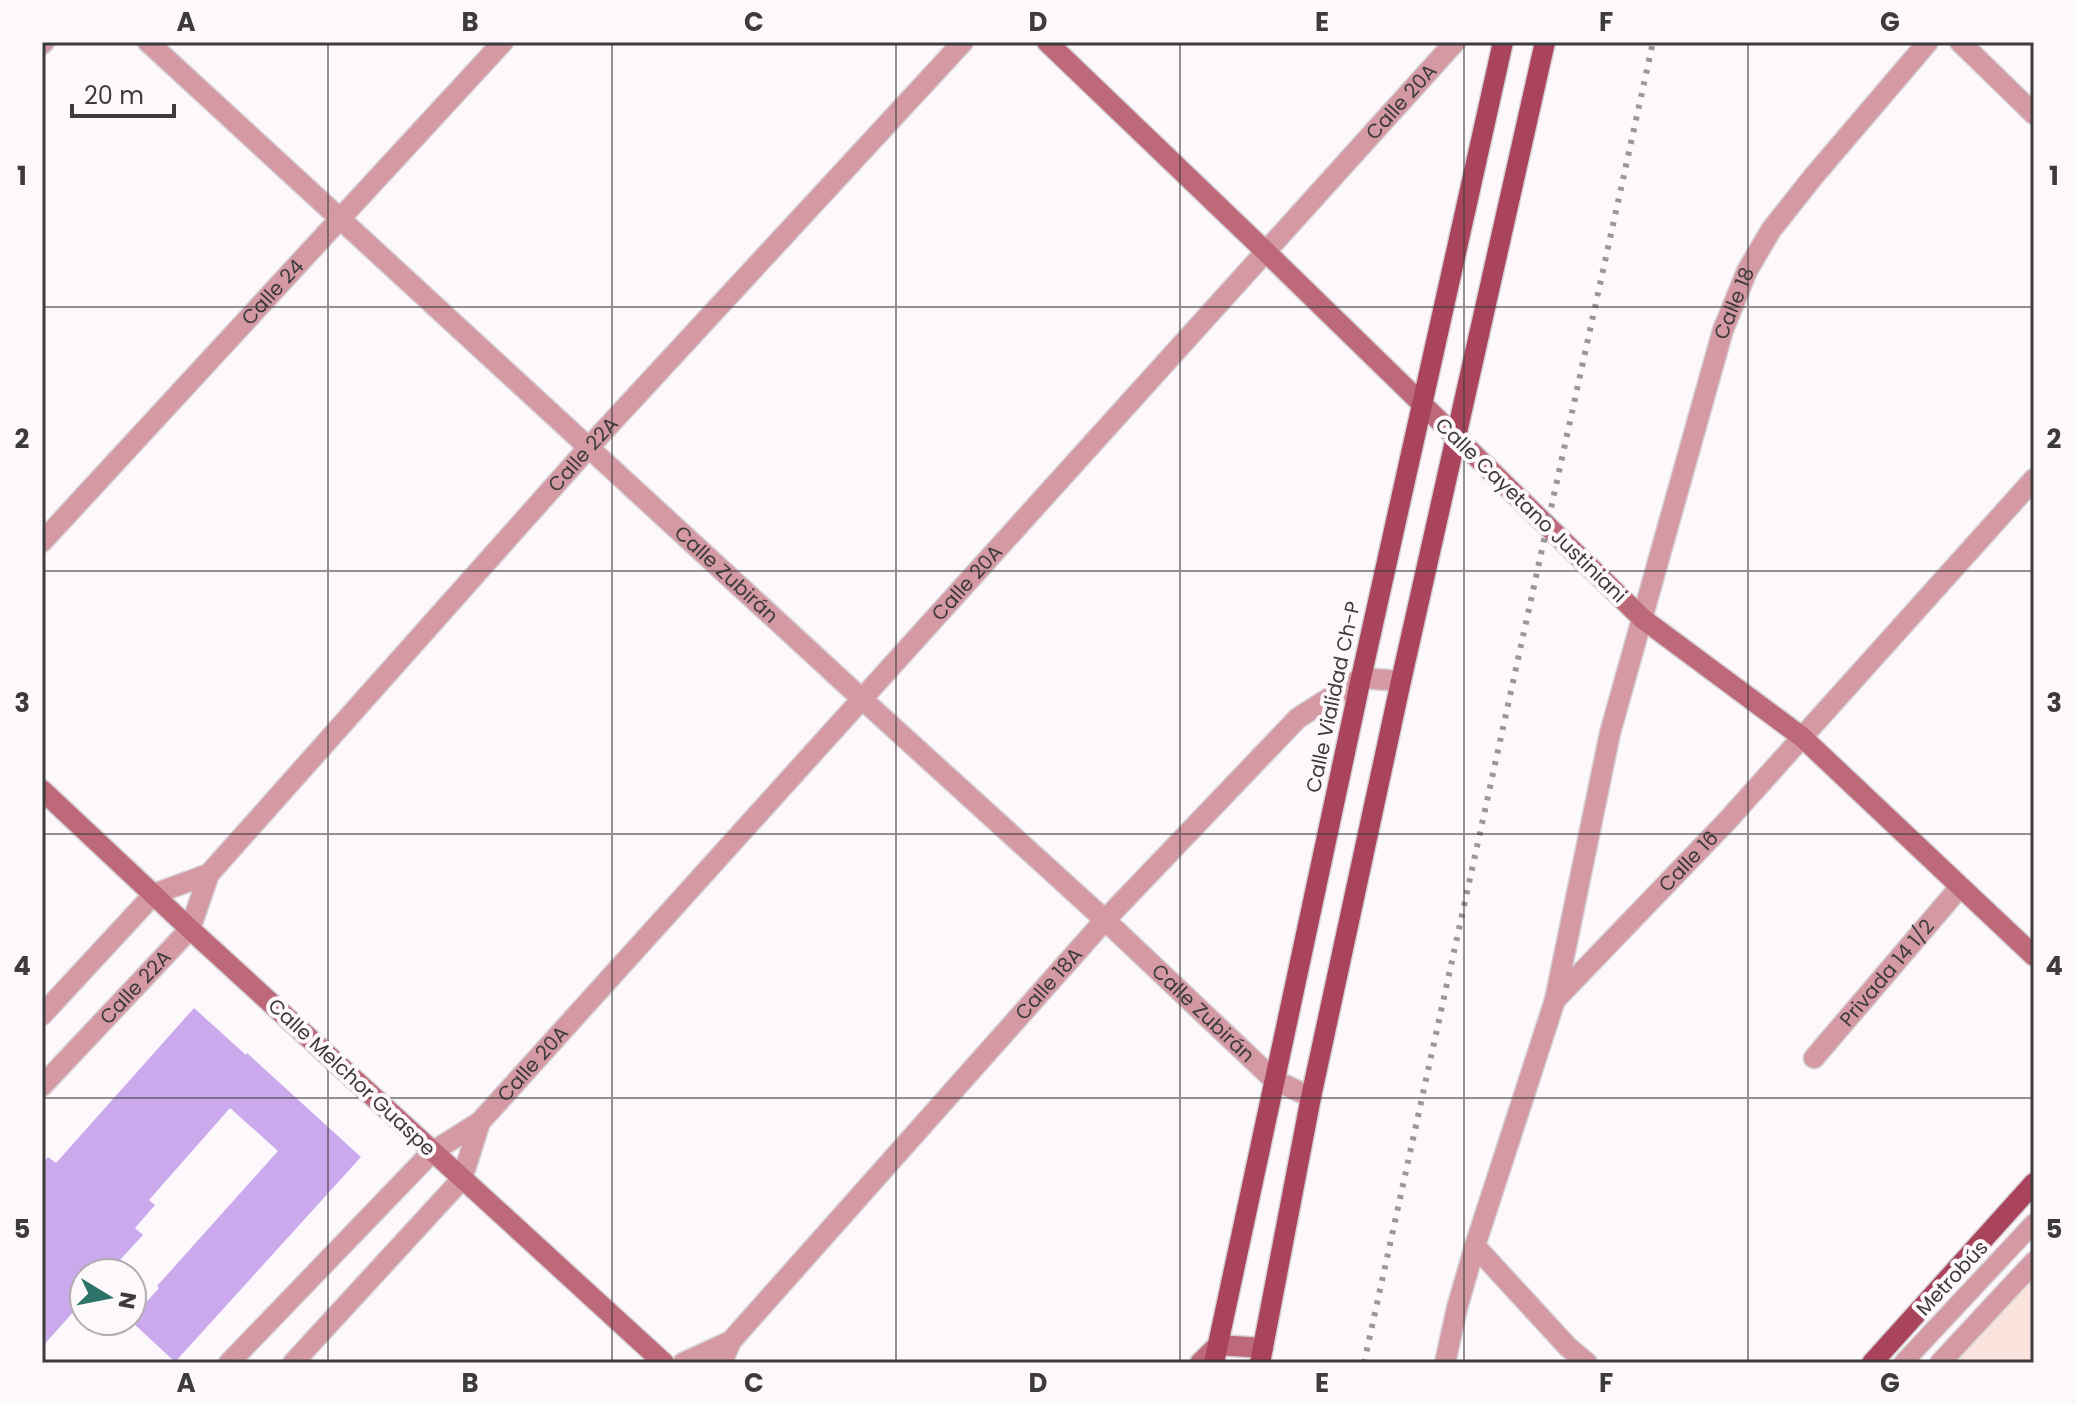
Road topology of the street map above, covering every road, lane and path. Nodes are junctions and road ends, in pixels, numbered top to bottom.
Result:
1 (148, 42) edge
2 (503, 42) edge
3 (963, 42) edge
4 (1047, 42) edge
5 (1455, 42) edge
6 (1503, 42) edge
7 (1545, 42) edge
8 (1928, 42) edge
9 (1960, 42) edge
10 (2034, 114) edge
11 (341, 218) junction
12 (1265, 251) junction
13 (1422, 404) junction
14 (1457, 437) junction
15 (589, 447) junction
16 (2034, 479) edge
17 (42, 542) edge
18 (1643, 619) junction
19 (1361, 678) junction
20 (1401, 681) junction
21 (862, 699) junction
22 (1802, 737) junction
23 (42, 790) edge
24 (209, 874) junction
25 (1960, 887) junction
26 (154, 894) junction
27 (1105, 920) junction
28 (190, 929) junction
29 (2034, 956) edge
30 (1555, 1000) junction
31 (42, 1015) edge
32 (1814, 1058) dead end
33 (1274, 1080) junction
34 (42, 1086) edge
35 (1311, 1097) junction
36 (480, 1122) junction
37 (432, 1152) junction
38 (462, 1179) junction
39 (2034, 1183) edge
40 (2034, 1223) edge
41 (1475, 1246) junction
42 (2034, 1262) edge
43 (731, 1341) junction
44 (1216, 1354) edge
45 (1261, 1356) edge
46 (229, 1363) edge
47 (293, 1363) edge
48 (664, 1363) edge
49 (683, 1363) edge
50 (722, 1363) edge
51 (1200, 1363) edge
52 (1445, 1363) edge
53 (1587, 1363) edge
54 (1872, 1363) edge
55 (1903, 1363) edge
56 (1940, 1363) edge

1 - 11 street, Calle Zubirán
2 - 11 street, Calle 24
3 - 15 street, Calle 22A
4 - 12 main road, Calle Cayetano Justiniani
5 - 12 street, Calle 20A
6 - 13 main road, Calle Vialidad Ch-P
7 - 14 main road
8 - 18 street, Calle 18
9 - 10 street
11 - 15 street, Calle Zubirán
11 - 17 street, Calle 24
12 - 13 main road, Calle Cayetano Justiniani
12 - 21 street, Calle 20A
13 - 14 main road, Calle Cayetano Justiniani
13 - 19 main road, Calle Vialidad Ch-P
14 - 18 main road, Calle Cayetano Justiniani
14 - 20 main road
15 - 21 street, Calle Zubirán
15 - 24 street, Calle 22A
16 - 22 street, Calle 16
18 - 22 main road, Calle Cayetano Justiniani
18 - 30 street, Calle 18
19 - 20 street
19 - 27 street, Calle 18A
19 - 33 main road, Calle Vialidad Ch-P
20 - 35 main road
21 - 27 street, Calle Zubirán
21 - 36 street, Calle 20A
22 - 25 main road, Calle Cayetano Justiniani
22 - 30 street, Calle 16
23 - 26 main road, Calle Melchor Guaspe
24 - 26 street, Calle 22A
24 - 28 street, Calle 22A
25 - 29 main road, Calle Cayetano Justiniani
25 - 32 street, Privada 14 1/2
26 - 28 main road, Calle Melchor Guaspe
26 - 31 street, Calle 22A
27 - 33 street, Calle Zubirán
27 - 43 street, Calle 18A
28 - 34 street, Calle 22A
28 - 37 main road, Calle Melchor Guaspe
30 - 41 street, Calle 16
33 - 35 street, Calle Zubirán
33 - 44 main road, Calle Vialidad Ch-P
35 - 45 main road
36 - 37 street, Calle 20A
36 - 38 street, Calle 20A
37 - 38 main road, Calle Melchor Guaspe
37 - 46 street, Calle 20A
38 - 47 street, Calle 20A
38 - 48 main road, Calle Melchor Guaspe
39 - 54 main road
40 - 55 lane, Metrobús
41 - 52 street, Calle 16
41 - 53 street
42 - 56 street
43 - 49 street, Calle 18A
43 - 50 street, Calle 18A
44 - 45 main road
44 - 51 main road

